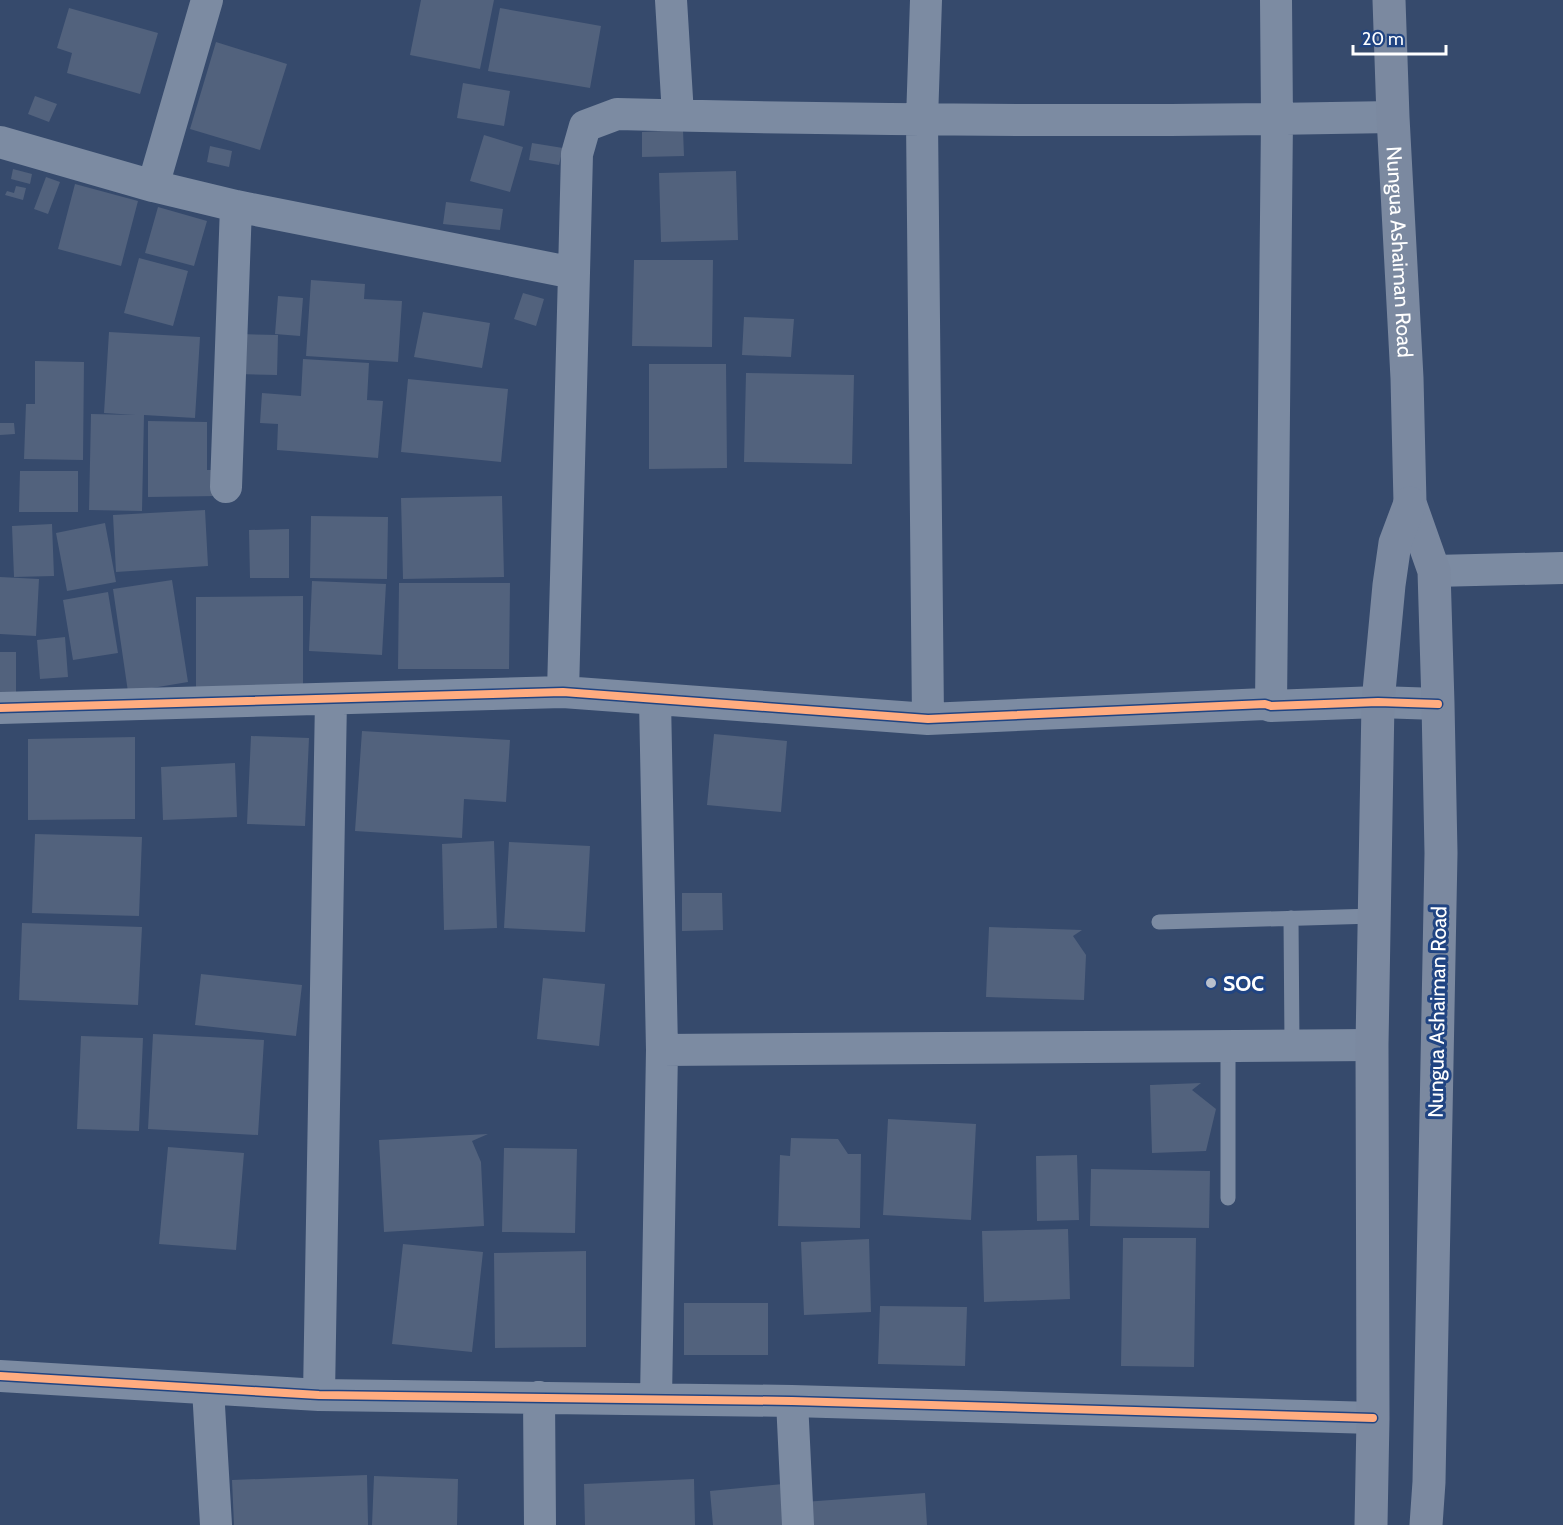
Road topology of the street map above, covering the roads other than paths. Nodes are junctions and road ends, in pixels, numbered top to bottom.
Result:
1 (207, 0) edge
2 (671, 0) edge
3 (926, 0) edge
4 (1276, 0) edge
5 (1389, 0) edge
6 (678, 115) junction
7 (1393, 117) junction
8 (1277, 119) junction
9 (922, 120) junction
10 (0, 142) edge
11 (153, 186) junction
12 (236, 206) junction
13 (574, 273) junction
14 (226, 487) dead end
15 (1410, 503) junction
16 (1563, 568) edge
17 (1434, 571) junction
18 (563, 692) junction
19 (331, 699) junction
20 (655, 700) junction
21 (1378, 702) junction
22 (1438, 704) junction
23 (1271, 706) junction
24 (0, 708) edge
25 (928, 719) junction
26 (1375, 916) junction
27 (1291, 918) junction
28 (1159, 922) dead end
29 (1372, 1044) junction
30 (1292, 1045) junction
31 (1228, 1046) junction
32 (662, 1050) junction
33 (1228, 1198) dead end
34 (0, 1376) edge
35 (208, 1389) junction
36 (319, 1395) junction
37 (540, 1397) junction
38 (656, 1398) junction
39 (792, 1401) junction
40 (1373, 1418) junction
41 (216, 1525) edge
42 (540, 1525) edge
43 (798, 1525) edge
44 (1371, 1525) edge
45 (1426, 1525) edge

1 - 11 street
2 - 6 street
3 - 9 street
4 - 8 street
5 - 7 main road, Nungua Ashaiman Road
6 - 9 street
6 - 13 street
7 - 8 street
7 - 15 main road, Nungua Ashaiman Road
8 - 9 street
8 - 23 street
9 - 25 street
10 - 11 street
11 - 12 street
12 - 13 street
12 - 14 street
13 - 18 street
15 - 17 main road, Nungua Ashaiman Road
15 - 21 main road, Nungua Ashaiman Road
16 - 17 street
17 - 22 main road, Nungua Ashaiman Road
18 - 19 street
18 - 20 street
19 - 24 street
19 - 36 street
20 - 25 street
20 - 32 street
21 - 22 street
21 - 23 street
21 - 26 main road, Nungua Ashaiman Road
22 - 45 main road, Nungua Ashaiman Road
23 - 25 street
26 - 27 lane
26 - 29 main road, Nungua Ashaiman Road
27 - 28 lane
27 - 30 lane
29 - 30 street
29 - 40 main road, Nungua Ashaiman Road
30 - 31 street
31 - 32 street
31 - 33 lane
32 - 38 street
34 - 35 street
35 - 36 street
35 - 41 street
36 - 37 street
37 - 38 street
37 - 42 street
38 - 39 street
39 - 40 street
39 - 43 street
40 - 44 main road, Nungua Ashaiman Road

